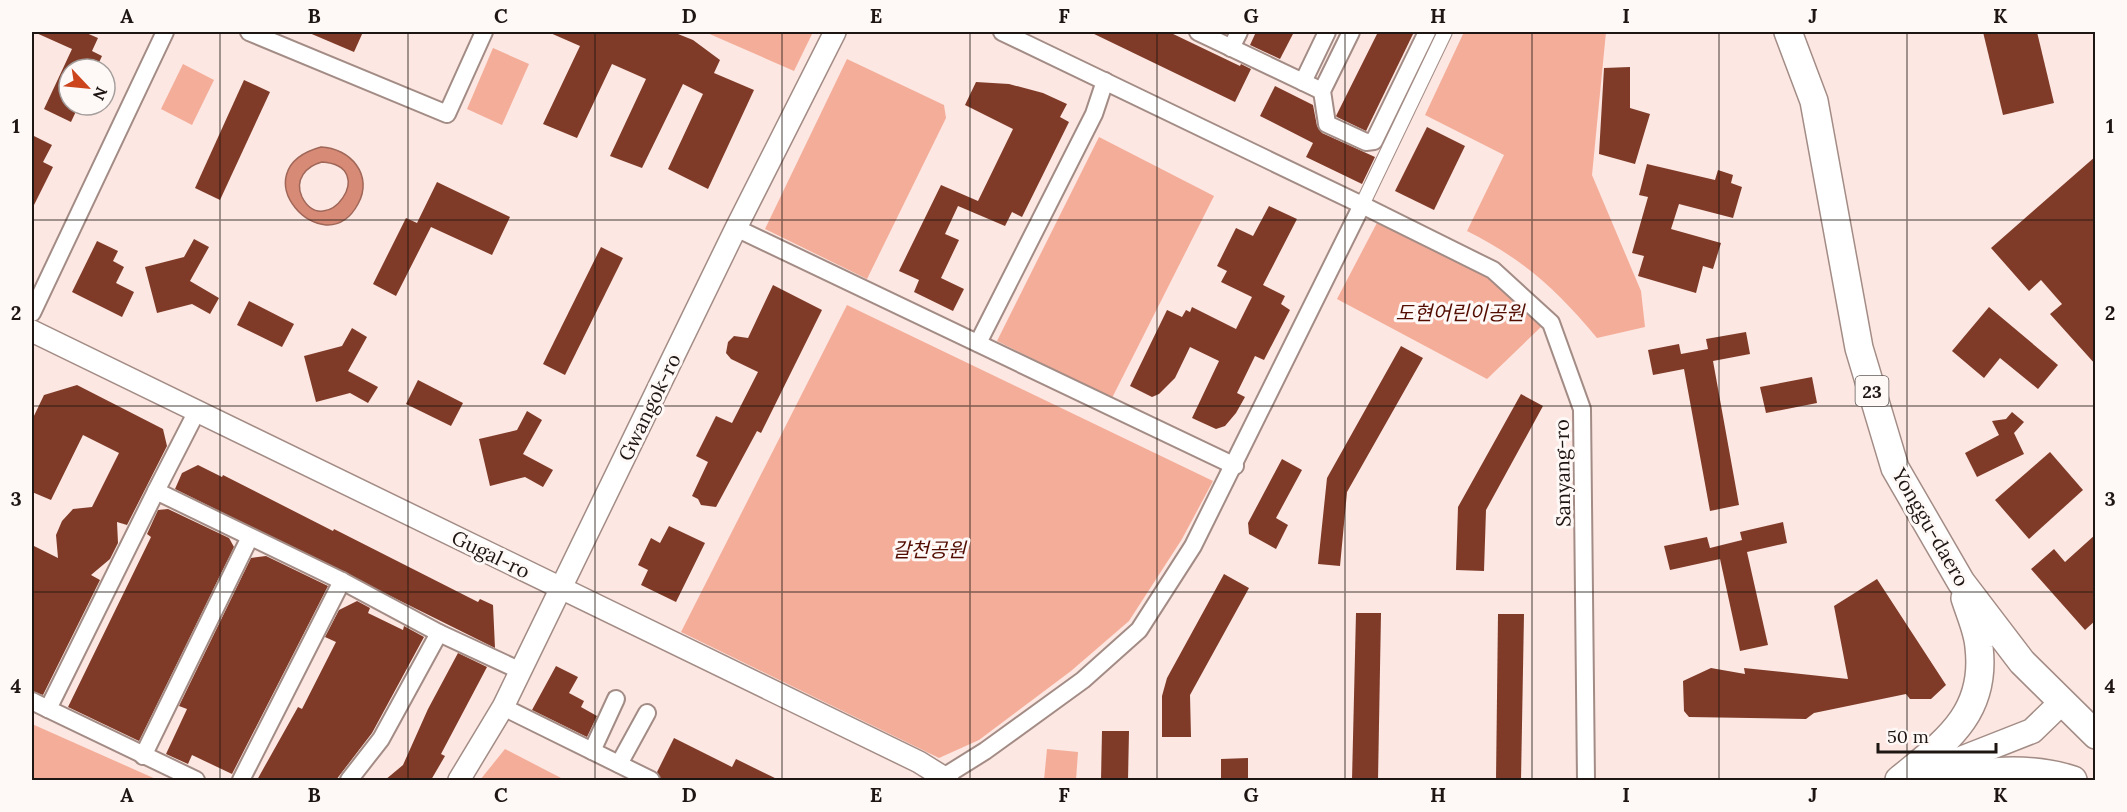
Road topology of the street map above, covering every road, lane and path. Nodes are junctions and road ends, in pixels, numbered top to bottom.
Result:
1 (165, 32) edge
2 (249, 32) edge
3 (484, 32) edge
4 (835, 32) edge
5 (1198, 32) edge
6 (1239, 32) edge
7 (1327, 32) edge
8 (1351, 32) edge
9 (1427, 32) edge
10 (1445, 32) edge
11 (1788, 32) edge
12 (1011, 34) edge
13 (1231, 48) junction
14 (1106, 81) junction
15 (1303, 82) junction
16 (1322, 91) junction
17 (1362, 206) junction
18 (736, 228) junction
19 (32, 312) edge
20 (32, 331) edge
21 (978, 343) junction
22 (196, 412) junction
23 (1235, 466) junction
24 (156, 491) junction
25 (250, 537) junction
26 (342, 581) junction
27 (1960, 582) junction
28 (562, 588) junction
29 (439, 633) junction
30 (521, 671) junction
31 (616, 699) dead end
32 (32, 701) edge
33 (2062, 702) junction
34 (503, 707) junction
35 (48, 709) junction
36 (647, 713) dead end
37 (2096, 735) edge
38 (592, 751) junction
39 (143, 756) junction
40 (619, 764) junction
41 (946, 778) edge
42 (196, 780) edge
43 (241, 780) edge
44 (349, 780) edge
45 (459, 780) edge
46 (651, 780) edge
47 (1586, 780) edge
48 (1899, 780) edge
49 (1906, 780) edge
50 (1927, 780) edge
51 (2073, 780) edge

1 - 19 street
2 - 3 street
4 - 18 street, Gwangok-ro
5 - 13 street
6 - 13 street
7 - 15 street
8 - 16 street
9 - 16 street
10 - 17 street
11 - 27 main road, Yonggu-daero / 23
12 - 14 street, Sanyang-ro
13 - 15 street
14 - 17 street, Sanyang-ro
14 - 21 street
15 - 16 street
17 - 23 street
17 - 47 street, Sanyang-ro
18 - 21 street
18 - 28 street, Gwangok-ro
20 - 22 street, Gugal-ro
21 - 23 street
22 - 24 street
22 - 28 street, Gugal-ro
23 - 41 street
24 - 25 street
24 - 35 street
25 - 26 street
25 - 39 street
26 - 29 street
26 - 43 street
27 - 33 main road, Yonggu-daero / 23
27 - 48 main road
28 - 30 street, Gwangok-ro
28 - 41 street, Gugal-ro
29 - 30 street
29 - 44 street
30 - 34 street, Gwangok-ro
31 - 38 street
32 - 35 street
33 - 37 main road, Yonggu-daero / 23
33 - 49 main road
34 - 38 street
34 - 45 street, Gwangok-ro
35 - 39 street
36 - 40 street
38 - 40 street
39 - 42 street
40 - 46 street
50 - 51 main road

